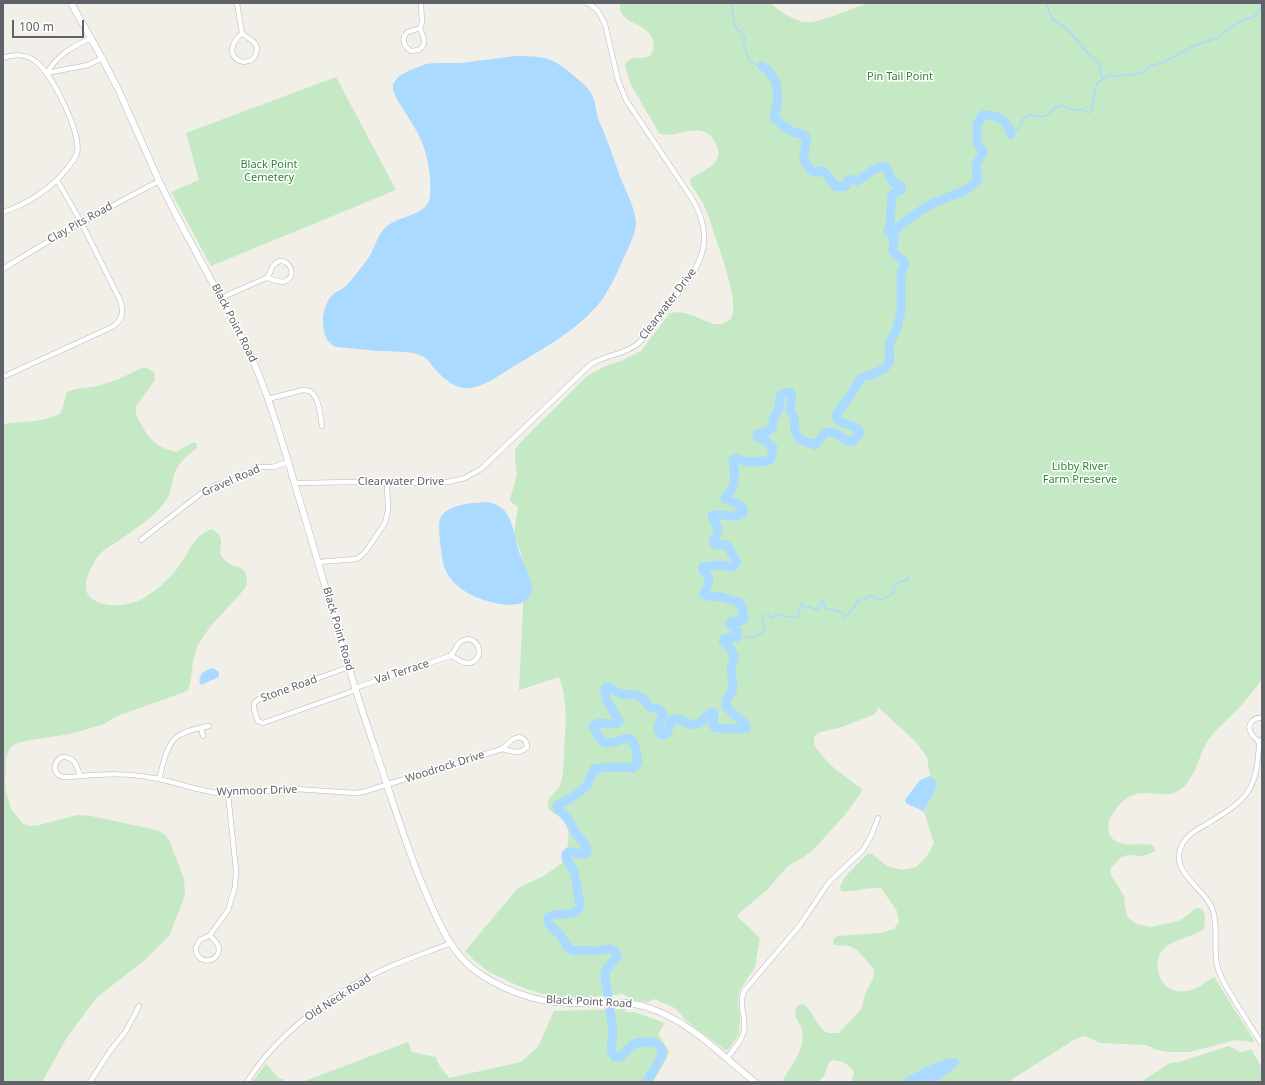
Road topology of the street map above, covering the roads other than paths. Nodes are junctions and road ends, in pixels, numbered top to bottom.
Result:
1 (71, 3) edge
2 (236, 3) edge
3 (421, 3) edge
4 (586, 3) edge
5 (420, 28) junction
6 (242, 33) junction
7 (91, 38) junction
8 (3, 58) edge
9 (102, 58) junction
10 (47, 73) junction
11 (57, 180) junction
12 (159, 181) junction
13 (3, 212) edge
14 (81, 222) junction
15 (3, 269) edge
16 (266, 278) junction
17 (221, 298) junction
18 (3, 377) edge
19 (268, 399) junction
20 (322, 426) dead end
21 (288, 462) junction
22 (295, 483) junction
23 (387, 483) junction
24 (141, 540) dead end
25 (318, 562) junction
26 (450, 656) junction
27 (349, 667) junction
28 (355, 689) junction
29 (1262, 718) edge
30 (209, 726) dead end
31 (200, 728) junction
32 (203, 736) dead end
33 (1261, 741) edge
34 (502, 749) junction
35 (80, 776) junction
36 (159, 779) junction
37 (387, 784) junction
38 (228, 794) junction
39 (878, 818) dead end
40 (210, 935) junction
41 (451, 943) junction
42 (139, 1006) dead end
43 (1262, 1044) edge
44 (727, 1058) junction
45 (90, 1082) edge
46 (247, 1082) edge
47 (755, 1082) edge

1 - 7 main road, Black Point Road
2 - 6 street
3 - 5 street
4 - 23 street, Clearwater Drive
5 - 5 street
6 - 6 street
7 - 9 main road, Black Point Road
7 - 10 street
8 - 10 street
9 - 10 street
9 - 12 main road, Black Point Road
10 - 11 street
11 - 13 street
11 - 14 street
12 - 14 street, Clay Pits Road
12 - 17 main road, Black Point Road
14 - 15 street, Clay Pits Road
14 - 18 street
16 - 16 street
16 - 17 street
17 - 19 main road, Black Point Road
19 - 20 street
19 - 21 main road, Black Point Road
21 - 22 main road, Black Point Road
21 - 24 street, Gravel Road
22 - 23 street, Clearwater Drive
22 - 25 main road, Black Point Road
23 - 25 street
25 - 27 main road, Black Point Road
26 - 26 street
26 - 28 street, Val Terrace
27 - 28 main road, Black Point Road
27 - 28 street, Stone Road
28 - 37 main road, Black Point Road
29 - 33 street
30 - 31 street
31 - 32 street
31 - 36 street
33 - 43 street
34 - 34 street, Woodrock Drive
34 - 37 street, Woodrock Drive
35 - 35 street, Wynmoor Drive
35 - 36 street, Wynmoor Drive
36 - 38 street, Wynmoor Drive
37 - 38 street, Wynmoor Drive
37 - 41 main road, Black Point Road
38 - 40 street
39 - 44 street
40 - 40 street
41 - 44 main road, Black Point Road
41 - 46 street, Old Neck Road
42 - 45 street
44 - 47 main road, Black Point Road

